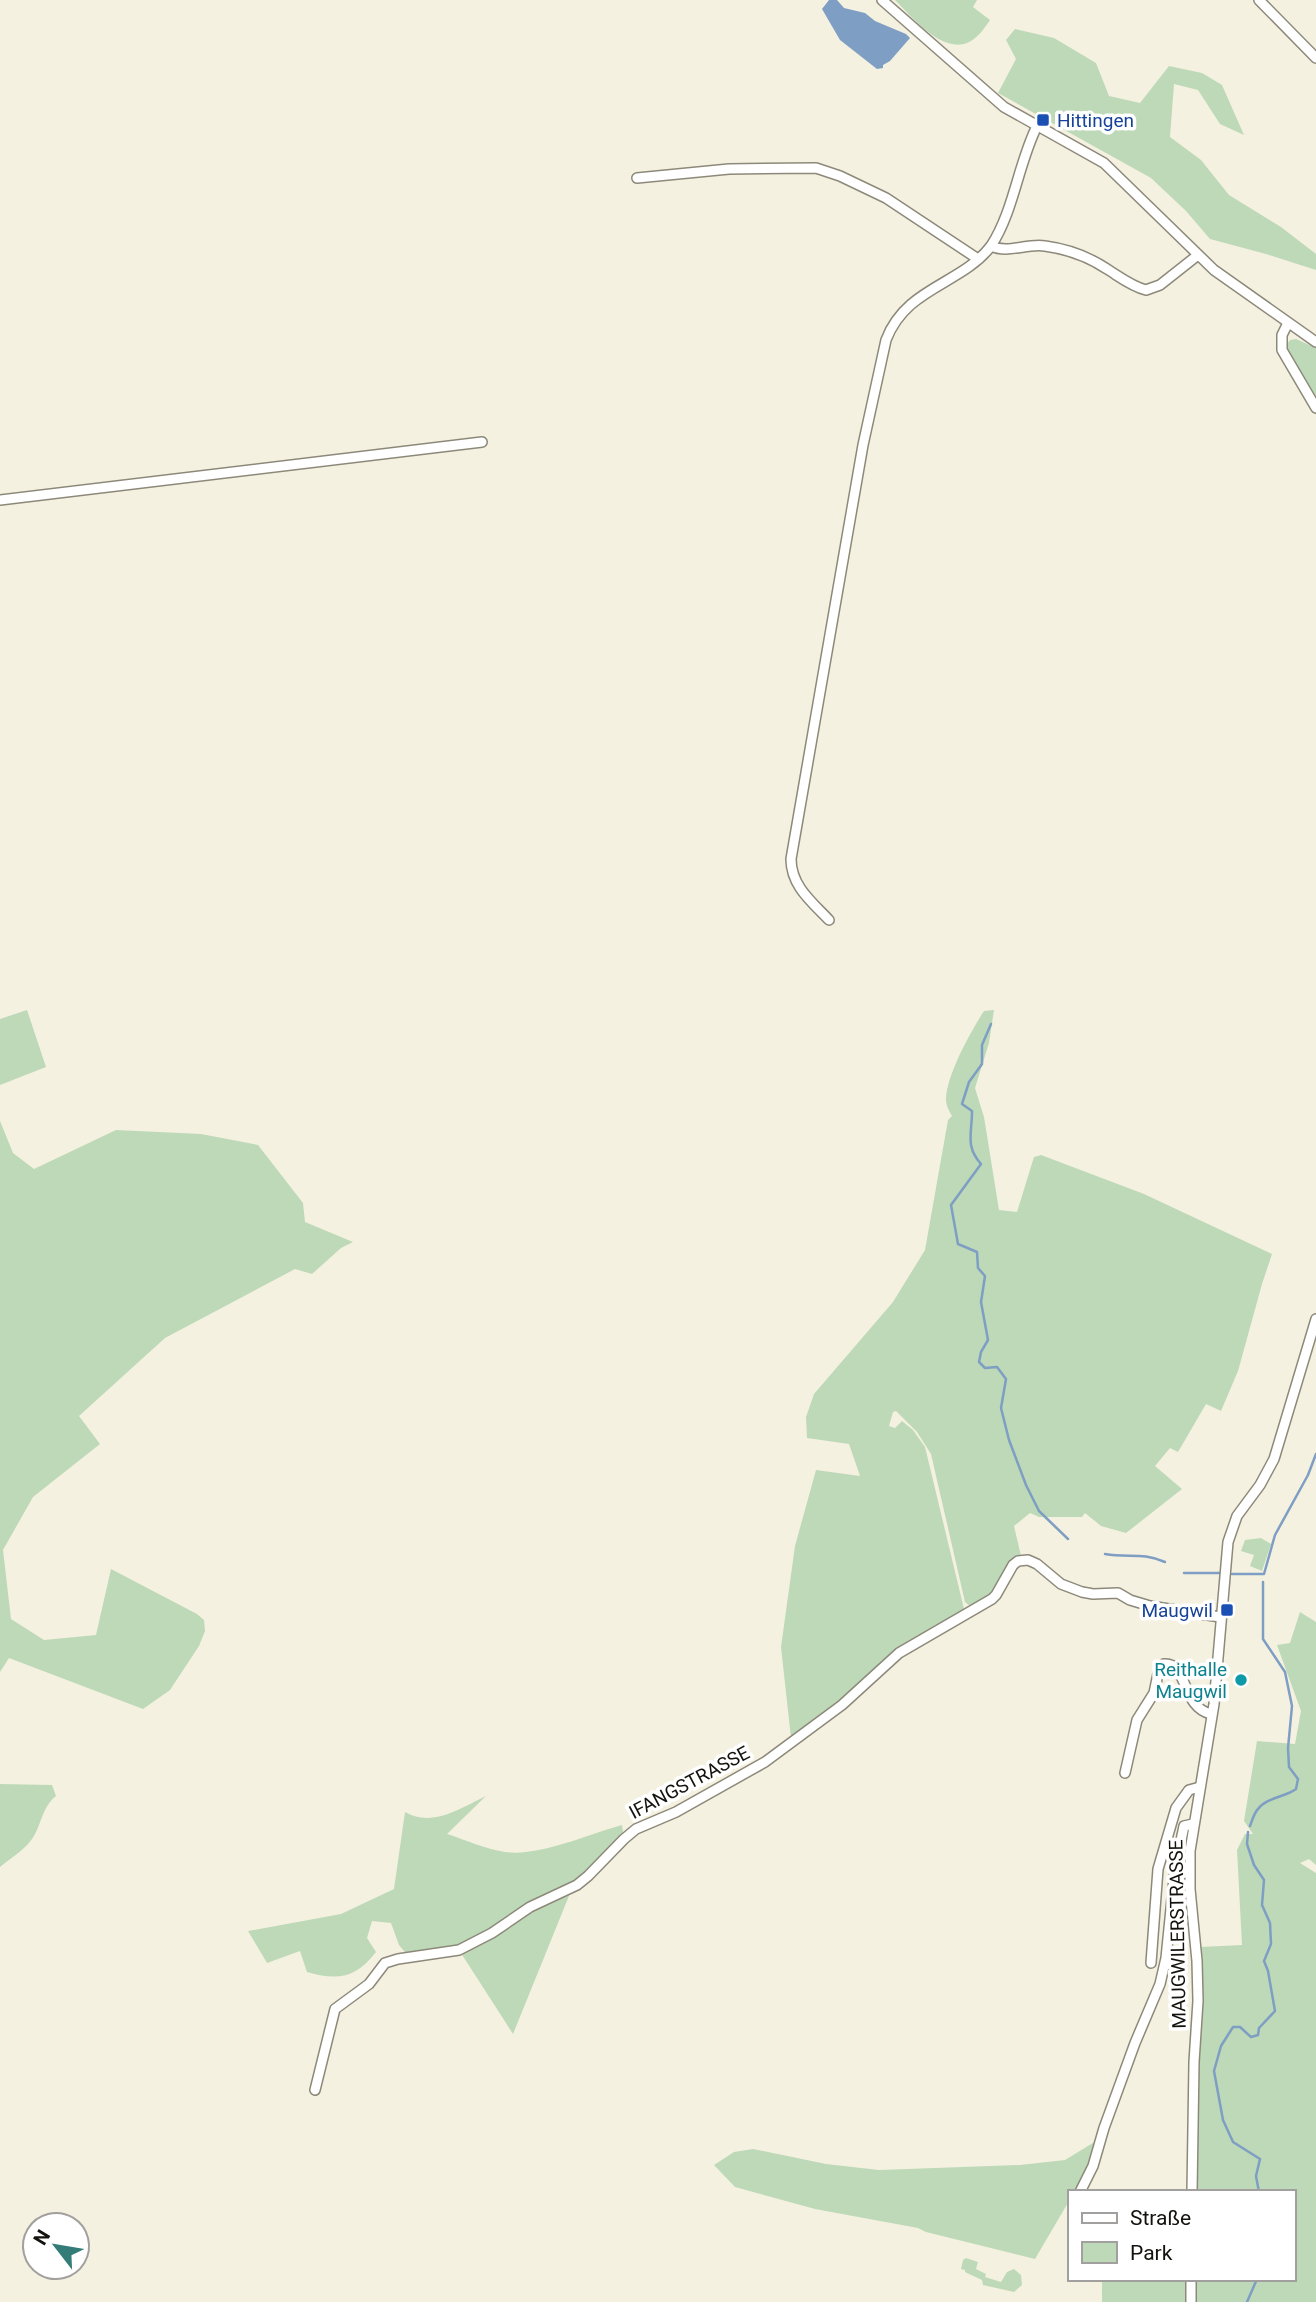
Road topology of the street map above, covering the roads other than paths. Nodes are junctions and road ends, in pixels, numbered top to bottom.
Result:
1 (881, 0) edge
2 (1259, 0) edge
3 (1316, 58) edge
4 (1037, 126) junction
5 (637, 178) dead end
6 (990, 246) junction
7 (1198, 255) junction
8 (978, 259) junction
9 (1288, 323) junction
10 (1316, 342) edge
11 (1316, 408) edge
12 (482, 442) dead end
13 (0, 500) edge
14 (829, 920) dead end
15 (1316, 1319) edge
16 (1220, 1617) junction
17 (1211, 1714) junction
18 (1125, 1773) dead end
19 (1200, 1787) junction
20 (1193, 1824) junction
21 (1151, 1963) dead end
22 (315, 2090) dead end
23 (1081, 2190) edge
24 (1192, 2190) edge
25 (1191, 2281) edge
26 (1191, 2302) edge

1 - 4 street
2 - 3 street
4 - 6 street
4 - 7 street
5 - 8 street
6 - 7 street
6 - 8 street
7 - 9 street
8 - 14 street
9 - 10 street
9 - 11 street
12 - 13 street
15 - 16 street, MAUGWILERSTRASSE
16 - 17 street, MAUGWILERSTRASSE
16 - 22 street, IFANGSTRASSE
17 - 18 street
17 - 19 street, MAUGWILERSTRASSE
19 - 20 street, MAUGWILERSTRASSE
19 - 21 street
20 - 23 street
20 - 24 street, MAUGWILERSTRASSE
25 - 26 street

